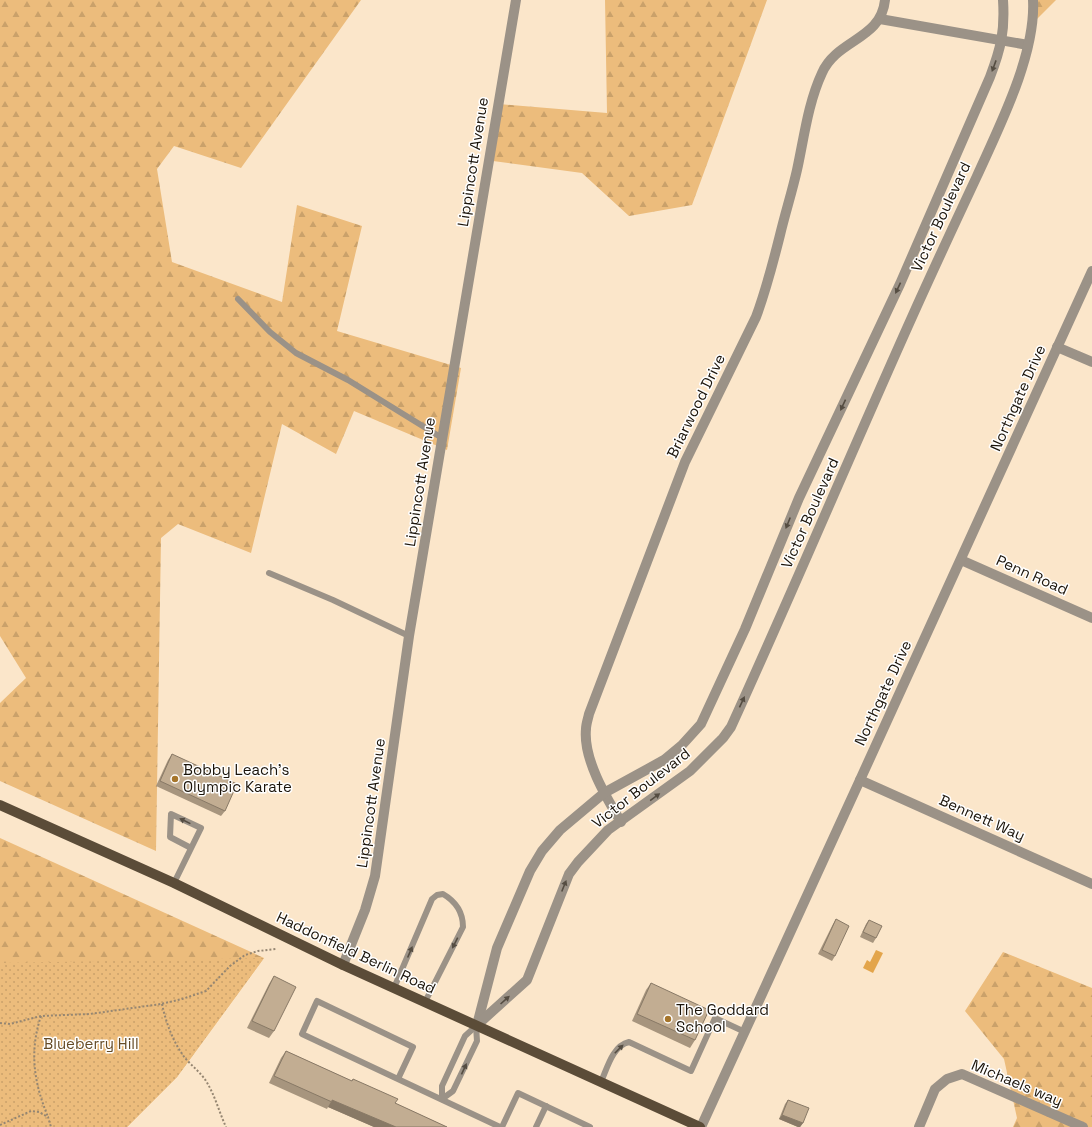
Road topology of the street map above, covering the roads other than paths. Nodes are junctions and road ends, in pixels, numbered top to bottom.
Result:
1 (516, 0) edge
2 (885, 0) edge
3 (1003, 0) edge
4 (1033, 0) edge
5 (880, 19) junction
6 (1002, 40) junction
7 (1028, 45) junction
8 (1092, 271) edge
9 (238, 300) dead end
10 (1058, 347) junction
11 (1092, 362) edge
12 (442, 438) junction
13 (960, 560) junction
14 (270, 573) dead end
15 (1092, 618) edge
16 (409, 636) junction
17 (860, 780) junction
18 (604, 793) junction
19 (0, 805) edge
20 (621, 822) junction
21 (191, 848) junction
22 (174, 882) junction
23 (1092, 884) edge
24 (343, 965) junction
25 (394, 988) junction
26 (425, 1002) junction
27 (476, 1026) junction
28 (744, 1032) junction
29 (398, 1079) junction
30 (601, 1082) junction
31 (442, 1099) junction
32 (546, 1106) junction
33 (575, 1120) junction
34 (1072, 1125) edge
35 (501, 1127) edge
36 (536, 1127) edge
37 (572, 1127) edge
38 (590, 1127) edge
39 (700, 1127) edge
40 (919, 1127) edge
41 (1083, 1127) edge

1 - 12 street, Lippincott Avenue
2 - 5 street
3 - 6 street, Victor Boulevard
4 - 7 street, Victor Boulevard
5 - 6 street
5 - 18 street, Briarwood Drive
6 - 7 street
6 -> 18 street, Victor Boulevard
20 -> 7 street, Victor Boulevard
8 - 10 street, Northgate Drive
9 - 12 lane
10 - 11 street
10 - 13 street, Northgate Drive
12 - 16 street, Lippincott Avenue
13 - 15 street, Penn Road
13 - 17 street, Northgate Drive
14 - 16 lane
16 - 24 street, Lippincott Avenue
17 - 23 street, Bennett Way
17 - 28 street, Northgate Drive
18 - 20 street, Briarwood Drive
18 - 27 street, Victor Boulevard
19 - 22 main road, Haddonfield Berlin Road
27 -> 20 street, Victor Boulevard
21 -> 21 lane
21 - 22 lane
22 - 24 main road, Haddonfield Berlin Road
24 - 25 main road, Haddonfield Berlin Road
25 - 26 main road, Haddonfield Berlin Road
25 -> 26 lane
26 - 27 main road, Haddonfield Berlin Road
27 - 30 main road, Haddonfield Berlin Road
27 - 31 lane
31 -> 27 lane
30 -> 28 lane
28 - 39 street, Northgate Drive
29 - 29 lane
29 - 31 lane
30 - 39 main road, Haddonfield Berlin Road
31 - 35 lane
32 - 33 lane
32 - 35 lane
32 - 36 lane
33 - 37 lane
33 - 38 lane
34 - 40 street, Michaels way
34 - 41 street, Michaels way

